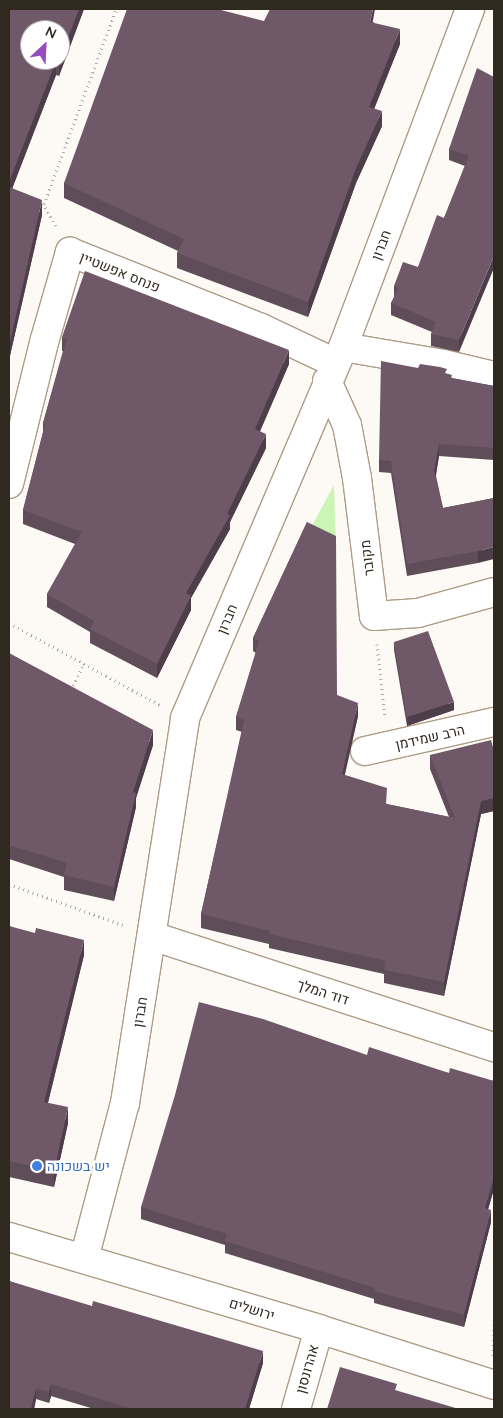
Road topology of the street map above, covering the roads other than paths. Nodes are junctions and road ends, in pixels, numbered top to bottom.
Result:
1 (470, 9) edge
2 (335, 364) junction
3 (494, 376) edge
4 (9, 484) edge
5 (494, 592) edge
6 (494, 722) edge
7 (377, 749) road end
8 (152, 936) junction
9 (494, 1047) edge
10 (9, 1237) edge
11 (84, 1259) junction
12 (319, 1329) junction
13 (494, 1385) edge
14 (296, 1409) edge

1 - 2 street, חברון
2 - 3 street
2 - 4 street, פנחס אפשטיין
2 - 5 street, מקובר
2 - 8 street, חברון
6 - 7 street, הרב שמידמן
8 - 9 street, דוד המלך
8 - 11 street, חברון
10 - 11 street, ירושלים
11 - 12 street, ירושלים
12 - 13 street, ירושלים
12 - 14 street, אהרונסון

